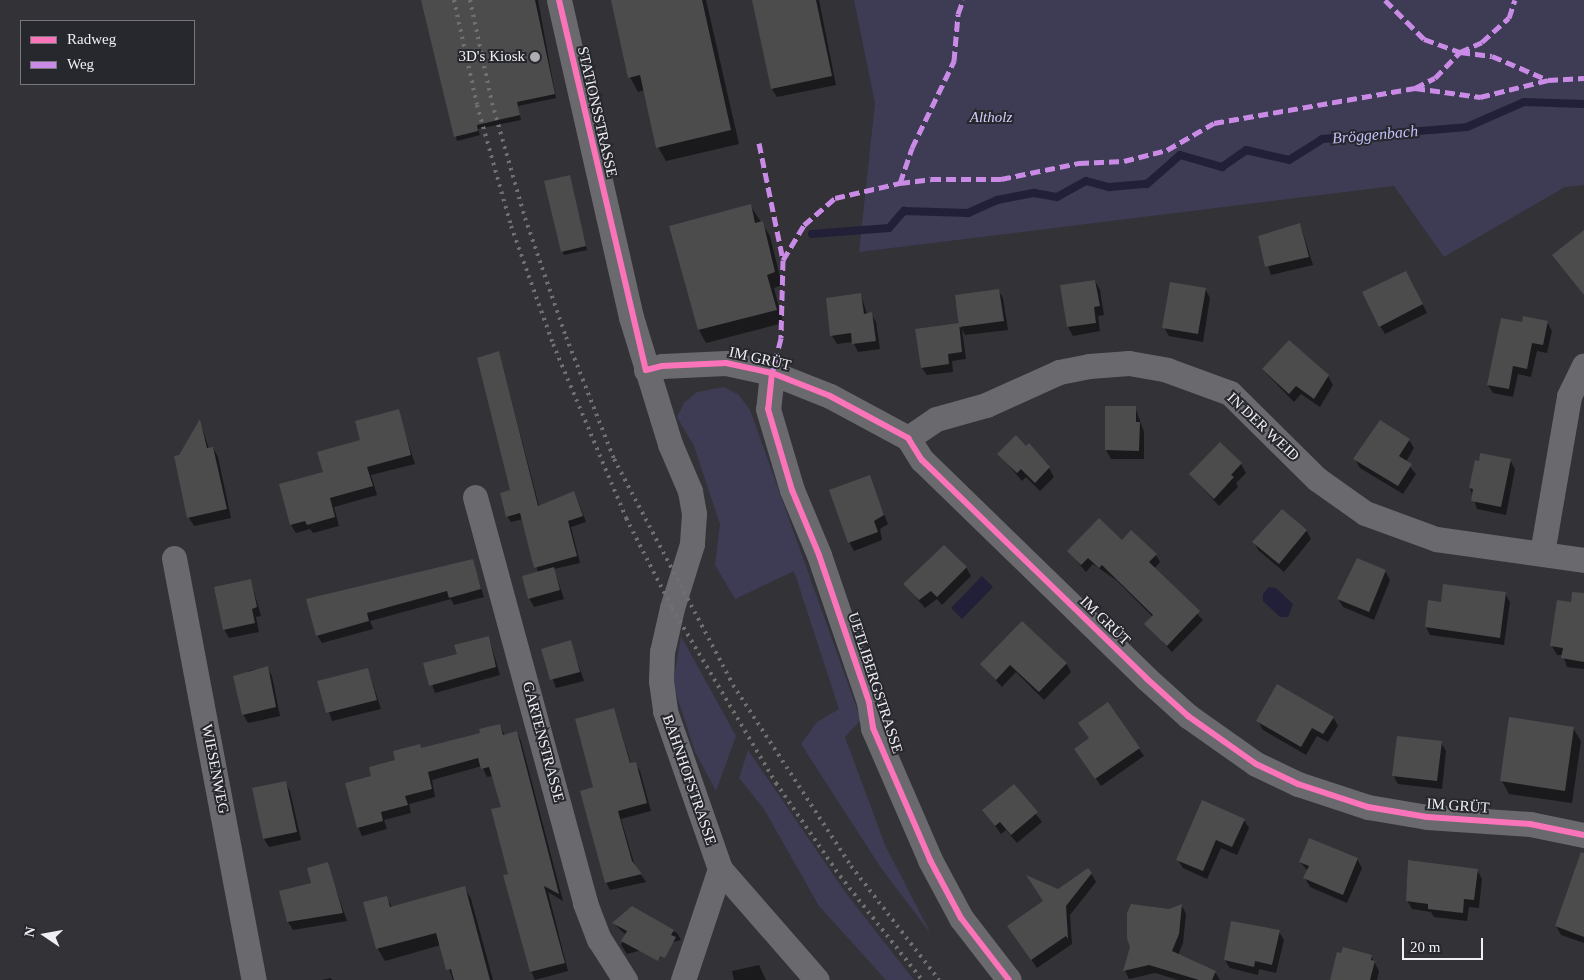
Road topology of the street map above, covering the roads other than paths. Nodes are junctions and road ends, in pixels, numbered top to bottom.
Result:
1 (559, 0) edge
2 (631, 317) joint
3 (1584, 365) edge
4 (646, 370) junction
5 (772, 372) junction
6 (908, 438) junction
7 (475, 497) dead end
8 (1542, 554) junction
9 (174, 558) dead end
10 (1584, 560) edge
11 (1584, 835) edge
12 (720, 868) junction
13 (254, 980) edge
14 (625, 980) edge
15 (682, 980) edge
16 (817, 980) edge
17 (1009, 980) edge

1 - 2 street, STATIONSSTRASSE
2 - 4 street, BAHNHOFSTRASSE
3 - 8 street
4 - 5 street, IM GRÜT
4 - 12 street, BAHNHOFSTRASSE
5 - 6 street, IM GRÜT
5 - 17 street, UETLIBERGSTRASSE
6 - 8 street, IN DER WEID
6 - 11 street, IM GRÜT
7 - 14 street, GARTENSTRASSE
8 - 10 street, IN DER WEID
9 - 13 street, WIESENWEG
12 - 15 street
12 - 16 street, BAHNHOFSTRASSE

